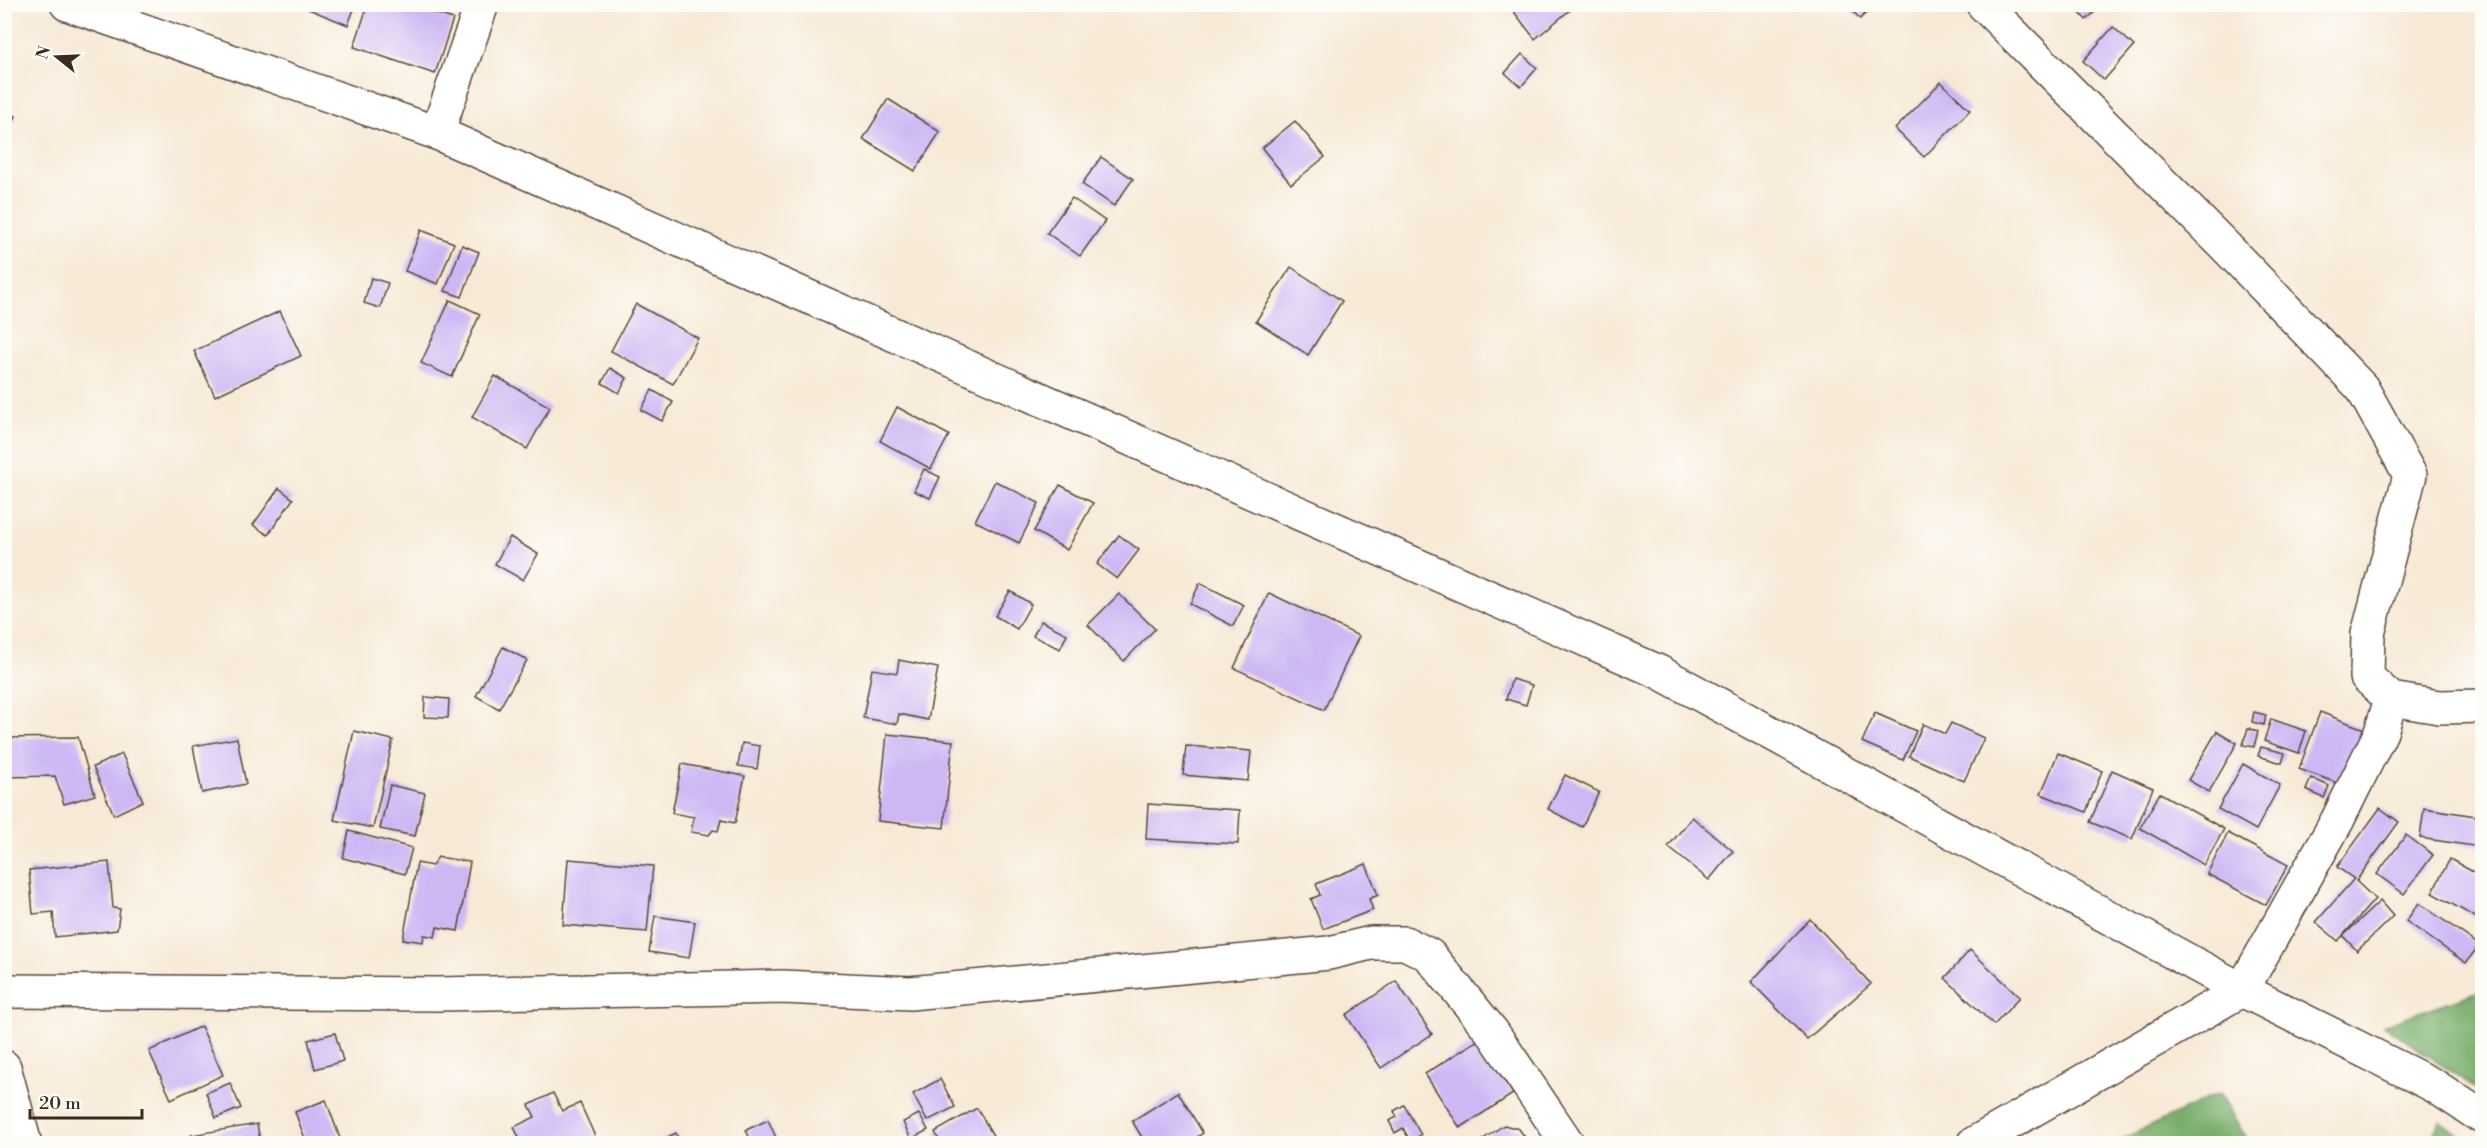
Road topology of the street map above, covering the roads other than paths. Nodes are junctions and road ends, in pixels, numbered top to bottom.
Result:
1 (67, 4) edge
2 (482, 4) edge
3 (1983, 4) edge
4 (437, 133) junction
5 (2391, 699) junction
6 (2482, 706) edge
7 (2242, 990) junction
8 (4, 992) edge
9 (4, 1067) edge
10 (2482, 1117) edge
11 (25, 1143) edge
12 (1568, 1143) edge
13 (1973, 1143) edge

1 - 4 street
2 - 4 street
3 - 5 street
4 - 7 street
5 - 6 street
5 - 7 street
7 - 10 street
7 - 13 street
8 - 12 street
9 - 11 street

